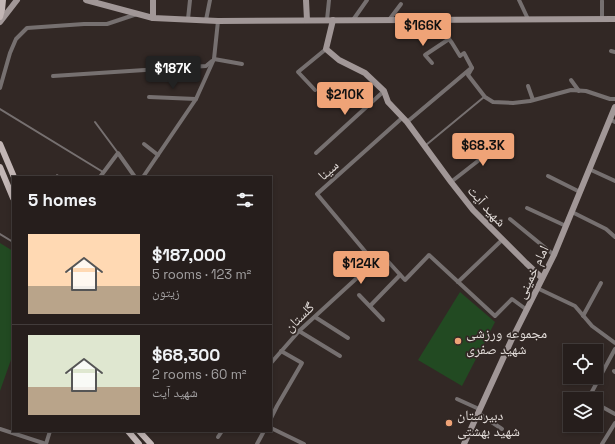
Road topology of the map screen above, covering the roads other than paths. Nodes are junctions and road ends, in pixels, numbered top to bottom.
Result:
1 (3, 0) edge
2 (86, 0) edge
3 (153, 0) edge
4 (190, 0) edge
5 (210, 0) edge
6 (306, 0) edge
7 (329, 0) edge
8 (367, 0) edge
9 (519, 0) edge
10 (15, 1) edge
11 (602, 1) dead end
12 (108, 3) edge
13 (401, 4) dead end
14 (137, 14) junction
15 (0, 17) edge
16 (153, 18) junction
17 (602, 18) junction
18 (615, 18) edge
19 (188, 19) junction
20 (434, 19) junction
21 (528, 19) junction
22 (206, 20) junction
23 (307, 20) junction
24 (330, 20) junction
25 (353, 20) junction
26 (389, 20) junction
27 (218, 21) junction
28 (0, 22) edge
29 (449, 39) junction
30 (326, 49) junction
31 (214, 59) junction
32 (432, 63) dead end
33 (242, 64) dead end
34 (472, 68) junction
35 (53, 76) dead end
36 (571, 80) dead end
37 (528, 86) dead end
38 (0, 88) edge
39 (315, 90) dead end
40 (384, 91) junction
41 (579, 91) junction
42 (149, 97) dead end
43 (485, 97) junction
44 (196, 99) junction
45 (615, 99) edge
46 (533, 100) junction
47 (615, 107) edge
48 (0, 109) edge
49 (404, 120) junction
50 (612, 121) edge
51 (94, 122) dead end
52 (506, 139) dead end
53 (0, 144) edge
54 (144, 144) dead end
55 (425, 146) junction
56 (118, 153) junction
57 (316, 153) dead end
58 (158, 155) junction
59 (0, 167) edge
60 (589, 169) junction
61 (103, 173) junction
62 (14, 176) edge
63 (101, 176) edge
64 (134, 176) edge
65 (144, 176) edge
66 (548, 176) dead end
67 (615, 181) edge
68 (451, 182) junction
69 (580, 192) junction
70 (12, 196) edge
71 (527, 208) dead end
72 (572, 212) junction
73 (510, 219) dead end
74 (566, 226) junction
75 (0, 234) edge
76 (615, 237) edge
77 (502, 240) junction
78 (12, 241) edge
79 (554, 255) junction
80 (374, 262) junction
81 (400, 274) junction
82 (542, 278) junction
83 (458, 282) junction
84 (601, 283) dead end
85 (537, 288) junction
86 (359, 295) dead end
87 (370, 306) junction
88 (527, 310) junction
89 (584, 316) junction
90 (315, 317) junction
91 (383, 320) dead end
92 (299, 332) junction
93 (348, 338) dead end
94 (615, 343) edge
95 (615, 349) edge
96 (281, 351) junction
97 (340, 356) dead end
98 (272, 363) edge
99 (592, 392) edge
100 (457, 399) dead end
101 (272, 406) edge
102 (603, 407) edge
103 (276, 408) junction
104 (479, 411) junction
105 (615, 414) edge
106 (272, 416) edge
107 (615, 423) edge
108 (272, 428) edge
109 (0, 429) edge
110 (502, 429) dead end
111 (50, 432) edge
112 (129, 432) edge
113 (140, 432) edge
114 (221, 432) edge
115 (263, 432) edge
116 (218, 437) dead end
117 (604, 443) edge
118 (46, 444) edge
119 (139, 444) edge
120 (151, 444) edge
121 (257, 444) edge
122 (304, 444) edge
123 (464, 444) edge

1 - 15 main road
2 - 12 main road
3 - 16 main road
4 - 19 street
5 - 22 street
6 - 23 main road
7 - 24 street
8 - 25 street
9 - 21 street
10 - 28 main road
11 - 17 street
12 - 14 main road
13 - 26 street
14 - 16 main road
14 - 38 street
16 - 19 main road
17 - 18 main road
17 - 21 main road
19 - 22 main road
20 - 21 main road
20 - 26 main road
20 - 29 street
22 - 27 main road
23 - 24 main road
23 - 27 main road
24 - 25 main road
24 - 30 main road
25 - 26 main road
27 - 31 street
29 - 32 street
29 - 34 street
30 - 39 street
30 - 40 main road, شهید آیت
31 - 33 street
31 - 35 street
31 - 44 street
34 - 43 street
34 - 49 street
36 - 41 street
37 - 46 street
40 - 49 main road, شهید آیت
40 - 57 street
41 - 45 street
41 - 46 street
42 - 44 street
43 - 46 street
43 - 55 lane
44 - 58 street
47 - 50 main road, امام خمینی
48 - 61 lane
49 - 55 main road, شهید آیت
49 - 80 street, سینا
50 - 60 main road, امام خمینی
51 - 56 lane
52 - 68 street
53 - 62 main road
54 - 58 street
55 - 68 main road, شهید آیت
56 - 61 street
56 - 64 street
58 - 65 street
59 - 70 main road
60 - 67 street
60 - 69 main road, امام خمینی
61 - 63 street
66 - 69 street
68 - 77 main road, شهید آیت
69 - 72 main road, امام خمینی
71 - 74 street
72 - 74 main road, امام خمینی
72 - 76 street
73 - 79 street
74 - 79 main road, امام خمینی
75 - 78 lane
77 - 82 main road, شهید آیت
77 - 83 street
79 - 82 main road, امام خمینی
80 - 81 street
80 - 90 street, گلستان
81 - 83 street
81 - 87 street
82 - 85 main road, امام خمینی
83 - 88 street
84 - 89 street
85 - 88 main road, امام خمینی
85 - 89 street
86 - 87 street
87 - 91 street
88 - 104 main road, امام خمینی
89 - 94 street
90 - 92 street, گلستان
90 - 93 street
92 - 96 street, گلستان
92 - 97 street
95 - 99 street
96 - 98 street, گلستان
96 - 103 street
100 - 104 street
101 - 103 street
102 - 105 street
103 - 106 street
104 - 110 street
104 - 123 main road, امام خمینی
107 - 117 street
108 - 122 street
109 - 118 street
111 - 118 street
112 - 119 main road
113 - 120 main road
114 - 116 street
115 - 121 street

